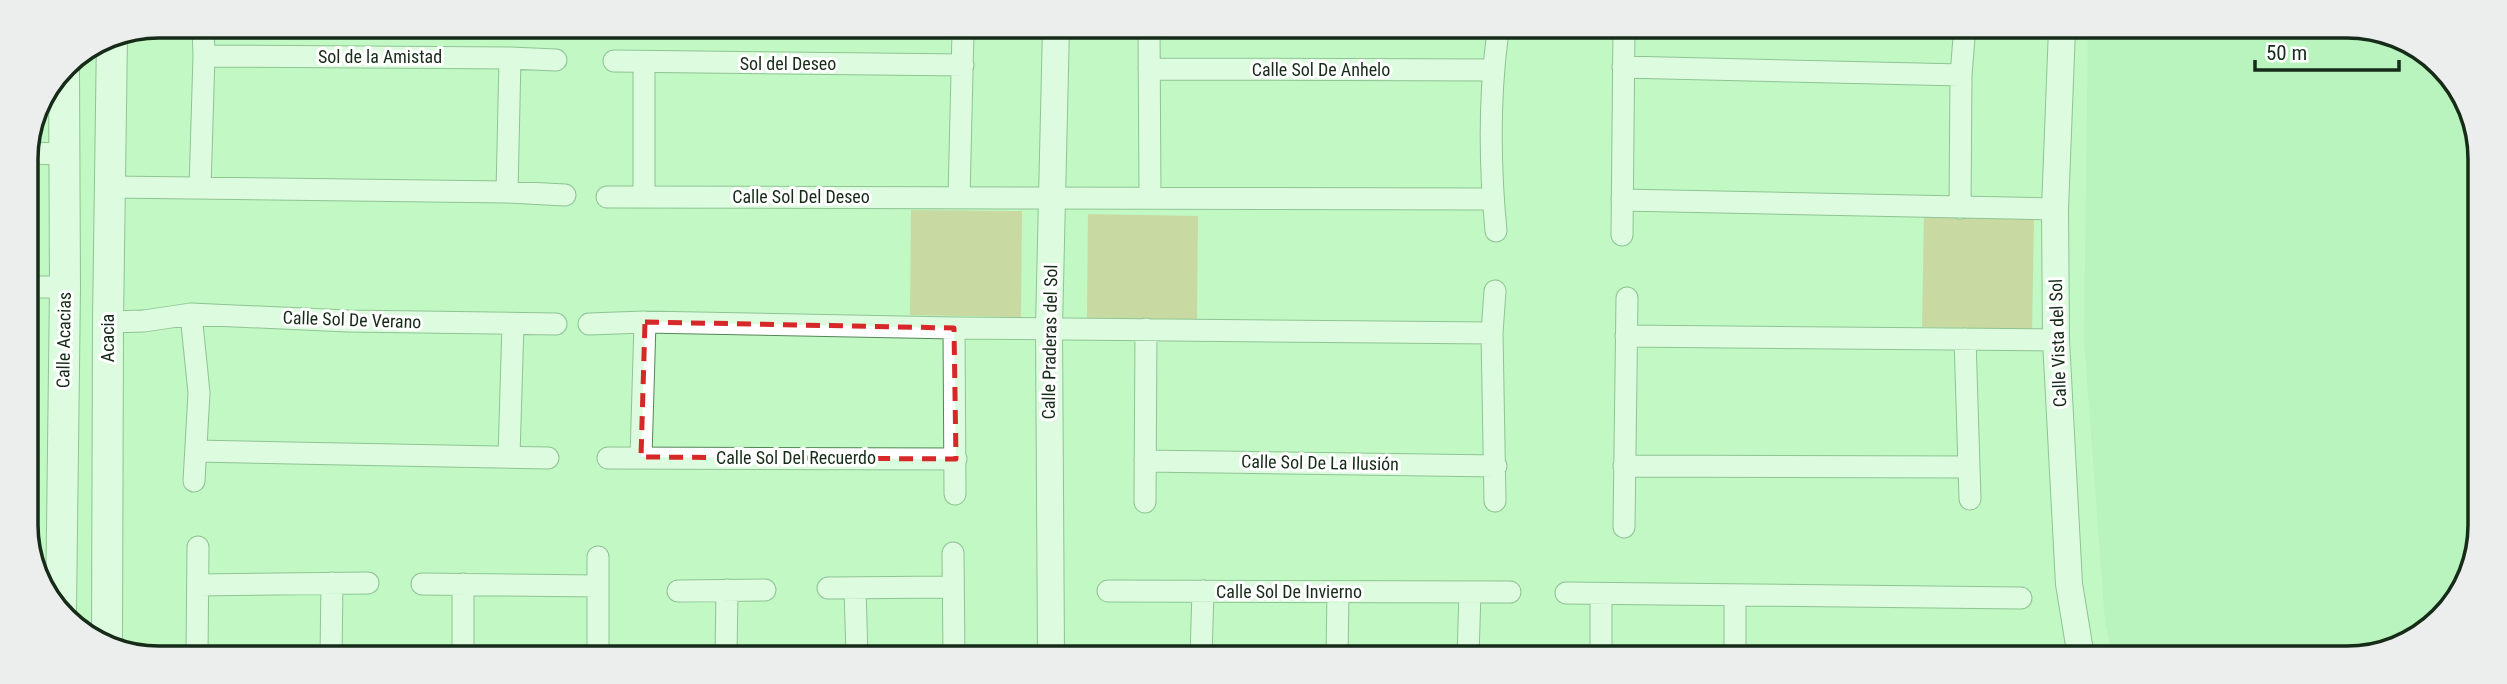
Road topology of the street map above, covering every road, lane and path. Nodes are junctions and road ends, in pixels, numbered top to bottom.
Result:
1 (203, 38) edge
2 (963, 38) edge
3 (1056, 38) edge
4 (1149, 38) edge
5 (1624, 38) edge
6 (1964, 38) dead end
7 (2062, 38) edge
8 (1497, 39) dead end
9 (112, 49) edge
10 (204, 56) junction
11 (510, 58) junction
12 (556, 60) dead end
13 (614, 61) dead end
14 (644, 62) junction
15 (962, 65) junction
16 (1623, 67) junction
17 (1149, 69) junction
18 (1493, 70) junction
19 (1961, 75) junction
20 (64, 86) edge
21 (39, 153) edge
22 (64, 154) junction
23 (110, 187) junction
24 (201, 188) junction
25 (507, 192) junction
26 (565, 195) dead end
27 (644, 196) junction
28 (607, 197) dead end
29 (959, 197) junction
30 (1053, 198) junction
31 (1150, 198) junction
32 (1493, 199) junction
33 (1622, 200) junction
34 (1960, 208) junction
35 (2055, 209) junction
36 (1496, 231) dead end
37 (1622, 235) dead end
38 (39, 287) edge
39 (65, 288) junction
40 (1495, 291) dead end
41 (1627, 298) dead end
42 (191, 314) junction
43 (108, 322) junction
44 (645, 322) junction
45 (513, 324) junction
46 (556, 324) dead end
47 (589, 324) dead end
48 (954, 328) junction
49 (1049, 328) junction
50 (1146, 329) junction
51 (1492, 333) junction
52 (1626, 336) junction
53 (1965, 339) junction
54 (2056, 340) junction
55 (196, 451) junction
56 (509, 456) junction
57 (641, 457) junction
58 (548, 458) dead end
59 (608, 458) dead end
60 (956, 459) junction
61 (1145, 461) junction
62 (1496, 466) junction
63 (1624, 466) junction
64 (1969, 467) junction
65 (194, 481) dead end
66 (955, 495) dead end
67 (1970, 499) dead end
68 (1145, 502) dead end
69 (1495, 502) dead end
70 (1624, 527) dead end
71 (198, 547) dead end
72 (953, 553) dead end
73 (598, 557) dead end
74 (331, 583) junction
75 (368, 583) dead end
76 (422, 584) dead end
77 (463, 584) junction
78 (199, 585) junction
79 (598, 586) junction
80 (828, 587) dead end
81 (953, 587) junction
82 (855, 588) junction
83 (727, 590) junction
84 (765, 590) dead end
85 (678, 591) dead end
86 (1108, 591) dead end
87 (1203, 592) junction
88 (1338, 592) junction
89 (1470, 592) junction
90 (1510, 592) dead end
91 (1566, 593) dead end
92 (61, 594) edge
93 (1601, 595) junction
94 (1735, 595) junction
95 (2021, 598) dead end
96 (107, 633) edge
97 (1337, 645) edge
98 (1468, 645) edge
99 (1601, 645) edge
100 (1735, 645) edge
101 (2079, 645) edge
102 (197, 646) edge
103 (331, 646) edge
104 (463, 646) edge
105 (598, 646) edge
106 (726, 646) edge
107 (857, 646) edge
108 (954, 646) edge
109 (1051, 646) edge
110 (1201, 646) edge

1 - 10 street
2 - 15 street
3 - 30 street, Calle Praderas del Sol
4 - 17 street
5 - 16 street
6 - 19 street
7 - 35 street, Calle Vista del Sol
8 - 18 street
9 - 23 main road, Acacia
10 - 11 street, Sol de la Amistad
10 - 24 street
11 - 12 street, Sol de la Amistad
11 - 25 street
13 - 14 street, Sol del Deseo
14 - 15 street, Sol del Deseo
14 - 27 street
15 - 29 street
16 - 19 street
16 - 33 street
17 - 18 street, Calle Sol De Anhelo
17 - 31 street
18 - 32 street
19 - 34 street
20 - 22 main road, Calle Acacias
21 - 22 street
22 - 39 main road, Calle Acacias
23 - 24 street
23 - 43 main road, Acacia
24 - 25 street
25 - 26 street
27 - 28 street, Calle Sol Del Deseo
27 - 29 street, Calle Sol Del Deseo
29 - 30 street, Calle Sol Del Deseo
30 - 31 street
30 - 49 street, Calle Praderas del Sol
31 - 32 street
32 - 36 street
33 - 34 street
33 - 37 street
34 - 35 street
35 - 54 street, Calle Vista del Sol
38 - 39 street
39 - 92 main road, Calle Acacias
40 - 51 street
41 - 52 street
42 - 43 street, Calle Sol De Verano
42 - 45 street, Calle Sol De Verano
42 - 55 street
43 - 96 main road, Acacia
44 - 47 street
44 - 48 street
44 - 57 street
45 - 46 street, Calle Sol De Verano
45 - 56 street
48 - 49 street
48 - 60 street
49 - 50 street
49 - 109 street, Calle Praderas del Sol
50 - 51 street
50 - 61 street
51 - 62 street
52 - 53 street
52 - 63 street
53 - 54 street
53 - 64 street
54 - 101 street, Calle Vista del Sol
55 - 56 street
55 - 65 street
56 - 58 street
57 - 59 street, Calle Sol Del Recuerdo
57 - 60 street, Calle Sol Del Recuerdo
60 - 66 street
61 - 62 street, Calle Sol De La Ilusión
61 - 68 street
62 - 69 street
63 - 64 street
63 - 70 street
64 - 67 street
71 - 78 street
72 - 81 street
73 - 79 street
74 - 75 street
74 - 78 street
74 - 103 street
76 - 77 street
77 - 79 street
77 - 104 street
78 - 102 street
79 - 105 street
80 - 82 street
81 - 82 street
81 - 108 street
82 - 107 street
83 - 84 street
83 - 85 street
83 - 106 street
86 - 87 street, Calle Sol De Invierno
87 - 88 street, Calle Sol De Invierno
87 - 110 street
88 - 89 street, Calle Sol De Invierno
88 - 97 street
89 - 90 street, Calle Sol De Invierno
89 - 98 street
91 - 93 street
93 - 94 street
93 - 99 street
94 - 95 street
94 - 100 street

